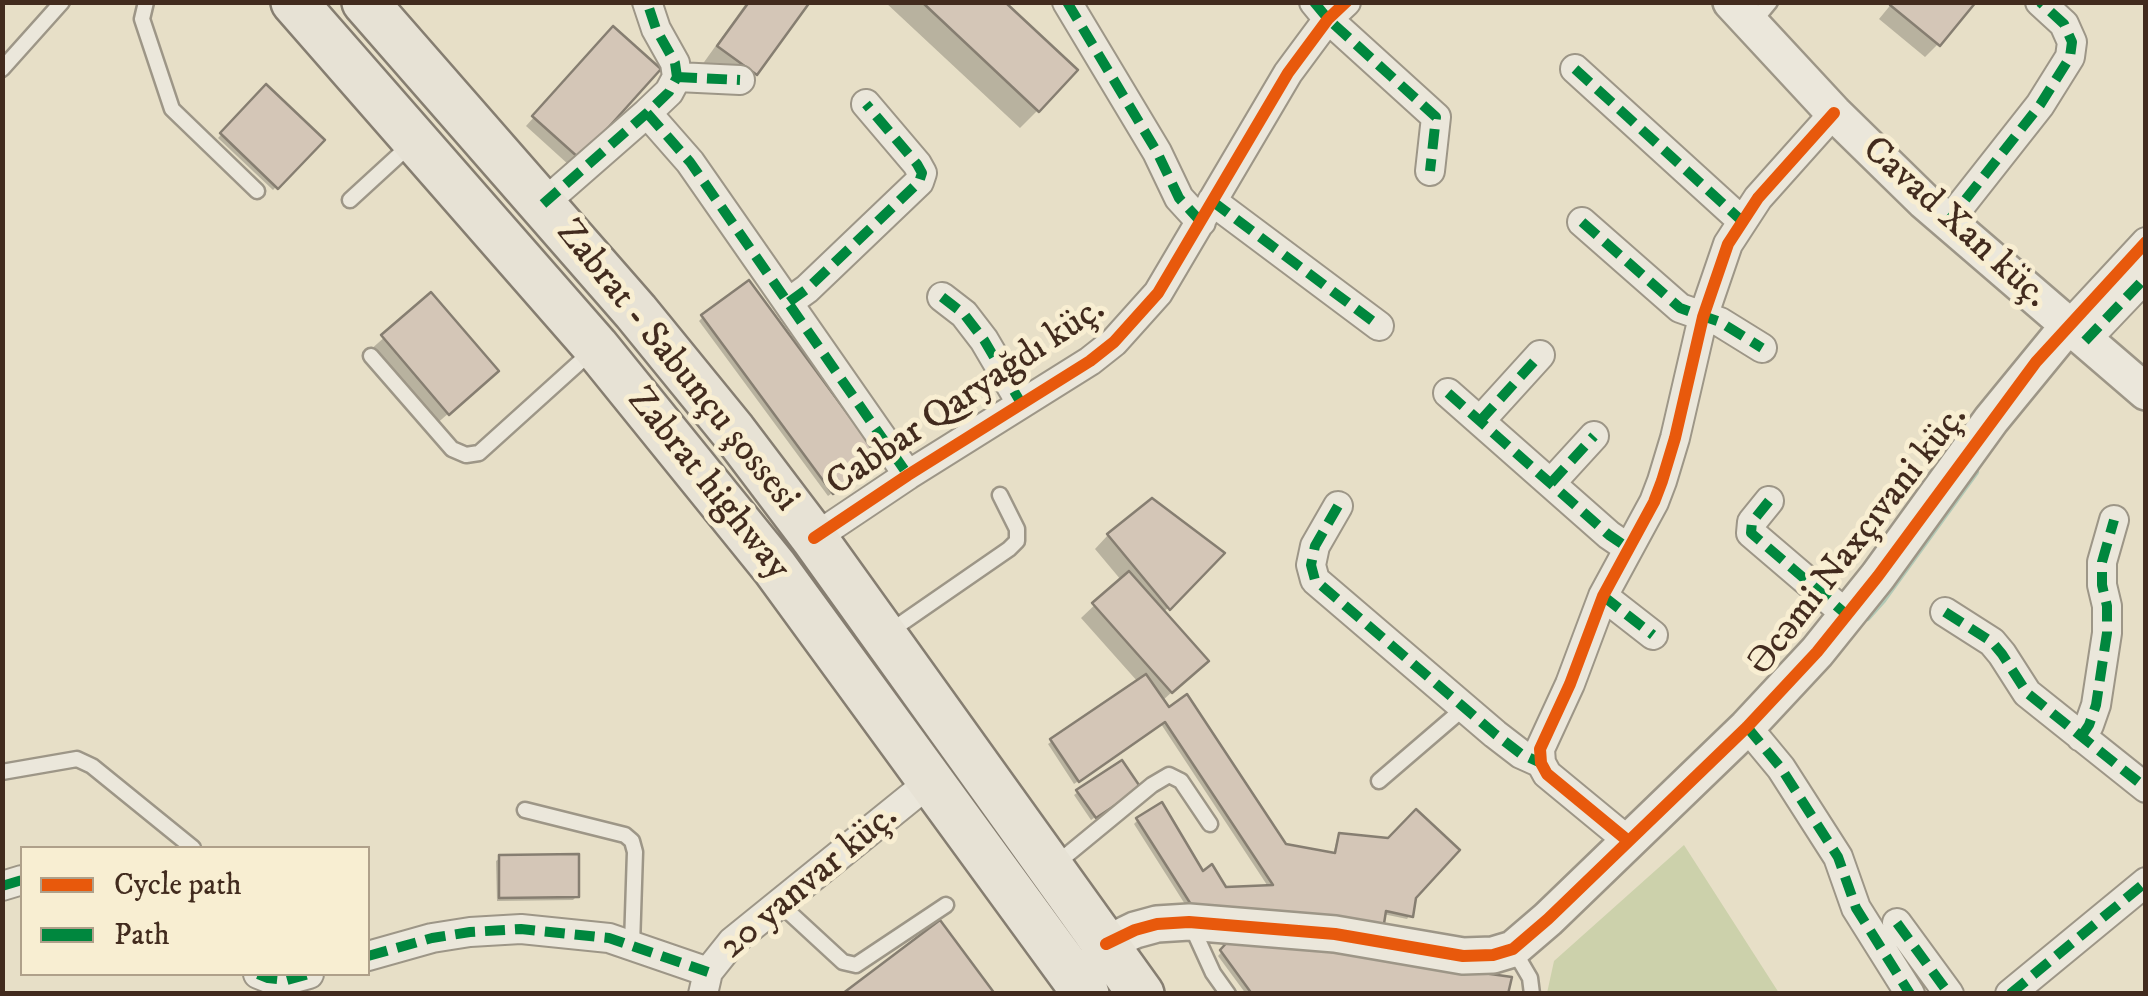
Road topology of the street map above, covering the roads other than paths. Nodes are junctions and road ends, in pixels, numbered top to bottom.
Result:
1 (62, 2) edge
2 (146, 2) edge
3 (294, 2) edge
4 (366, 2) edge
5 (647, 2) edge
6 (1067, 2) edge
7 (2040, 2) edge
8 (1329, 8) edge
9 (1751, 10) edge
10 (2, 69) edge
11 (1575, 69) dead end
12 (677, 78) junction
13 (740, 80) dead end
14 (866, 104) dead end
15 (648, 113) junction
16 (1834, 113) junction
17 (415, 142) junction
18 (1430, 171) dead end
19 (257, 190) dead end
20 (350, 200) dead end
21 (543, 204) junction
22 (1206, 212) junction
23 (1742, 221) junction
24 (1582, 222) dead end
25 (1947, 223) junction
26 (2146, 242) edge
27 (2146, 277) edge
28 (942, 297) dead end
29 (789, 302) junction
30 (1703, 317) junction
31 (1379, 326) dead end
32 (2076, 334) junction
33 (596, 347) junction
34 (1762, 348) dead end
35 (1540, 355) dead end
36 (372, 356) dead end
37 (2146, 392) edge
38 (1448, 393) dead end
39 (1021, 404) junction
40 (1480, 421) junction
41 (1594, 436) dead end
42 (908, 475) junction
43 (1550, 483) junction
44 (1000, 495) dead end
45 (1769, 501) dead end
46 (1338, 506) dead end
47 (2114, 520) dead end
48 (814, 538) junction
49 (1628, 548) junction
50 (1603, 596) junction
51 (1946, 612) dead end
52 (1847, 615) junction
53 (884, 635) junction
54 (1653, 635) dead end
55 (1464, 708) junction
56 (1747, 727) junction
57 (2082, 737) junction
58 (1541, 763) junction
59 (2, 772) edge
60 (1379, 781) dead end
61 (931, 782) junction
62 (2146, 788) edge
63 (525, 810) dead end
64 (1210, 824) dead end
65 (1627, 840) junction
66 (191, 846) edge
67 (1052, 868) junction
68 (2146, 882) edge
69 (778, 902) junction
70 (946, 905) dead end
71 (1190, 922) junction
72 (1897, 923) dead end
73 (1106, 944) junction
74 (632, 945) junction
75 (1512, 949) junction
76 (370, 955) edge
77 (263, 976) edge
78 (1077, 981) edge
79 (295, 982) edge
80 (706, 983) edge
81 (1140, 994) edge
82 (1228, 994) edge
83 (1532, 994) edge
84 (1910, 994) edge
85 (1948, 994) edge
86 (2010, 994) edge

1 - 10 lane
2 - 19 lane
3 - 17 main road, Zabrat highway
4 - 21 main road, Zabrat - Sabunçu şossesi
5 - 12 street
6 - 22 street
7 - 25 street
8 - 18 street
8 - 22 street, Cabbar Qaryağdı küç.
9 - 16 street, Cavad Xan küç.
11 - 23 street
12 - 13 street
12 - 15 street
14 - 29 street
15 - 21 street
15 - 29 street
16 - 23 street
16 - 25 street, Cavad Xan küç.
17 - 20 lane
17 - 33 main road, Zabrat highway
21 - 48 main road, Zabrat - Sabunçu şossesi
22 - 31 street
22 - 39 street, Cabbar Qaryağdı küç.
23 - 30 street
24 - 30 street
25 - 32 street, Cavad Xan küç.
26 - 32 street, Əcəmi Naxçıvani küç.
27 - 32 street
28 - 39 street
29 - 42 street
30 - 34 street
30 - 49 street
32 - 37 street, Cavad Xan küç.
32 - 52 street, Əcəmi Naxçıvani küç.
33 - 36 lane
33 - 61 main road, Zabrat highway
35 - 40 street
38 - 40 street
39 - 42 street, Cabbar Qaryağdı küç.
40 - 43 street
41 - 43 street
42 - 48 street, Cabbar Qaryağdı küç.
43 - 49 street
44 - 53 lane
45 - 52 street
46 - 55 street
47 - 57 street
48 - 53 main road, Zabrat - Sabunçu şossesi
49 - 50 street
50 - 54 street
50 - 58 street
51 - 57 street
52 - 56 street, Əcəmi Naxçıvani küç.
53 - 67 main road, Zabrat - Sabunçu şossesi
55 - 58 street
55 - 60 lane
56 - 65 street, Əcəmi Naxçıvani küç.
56 - 84 street
57 - 62 street
58 - 65 street
59 - 66 lane
61 - 69 street, 20 yanvar küç.
61 - 78 main road, Zabrat highway
63 - 74 lane
64 - 67 lane
65 - 75 street, Əcəmi Naxçıvani küç.
67 - 73 main road, Zabrat - Sabunçu şossesi
68 - 86 street
69 - 70 lane
69 - 80 street, 20 yanvar küç.
71 - 73 street
71 - 75 street
71 - 82 lane
72 - 85 street
73 - 78 main road
73 - 81 main road, Zabrat - Sabunçu şossesi
74 - 76 street
74 - 80 street
75 - 83 lane
77 - 79 street

